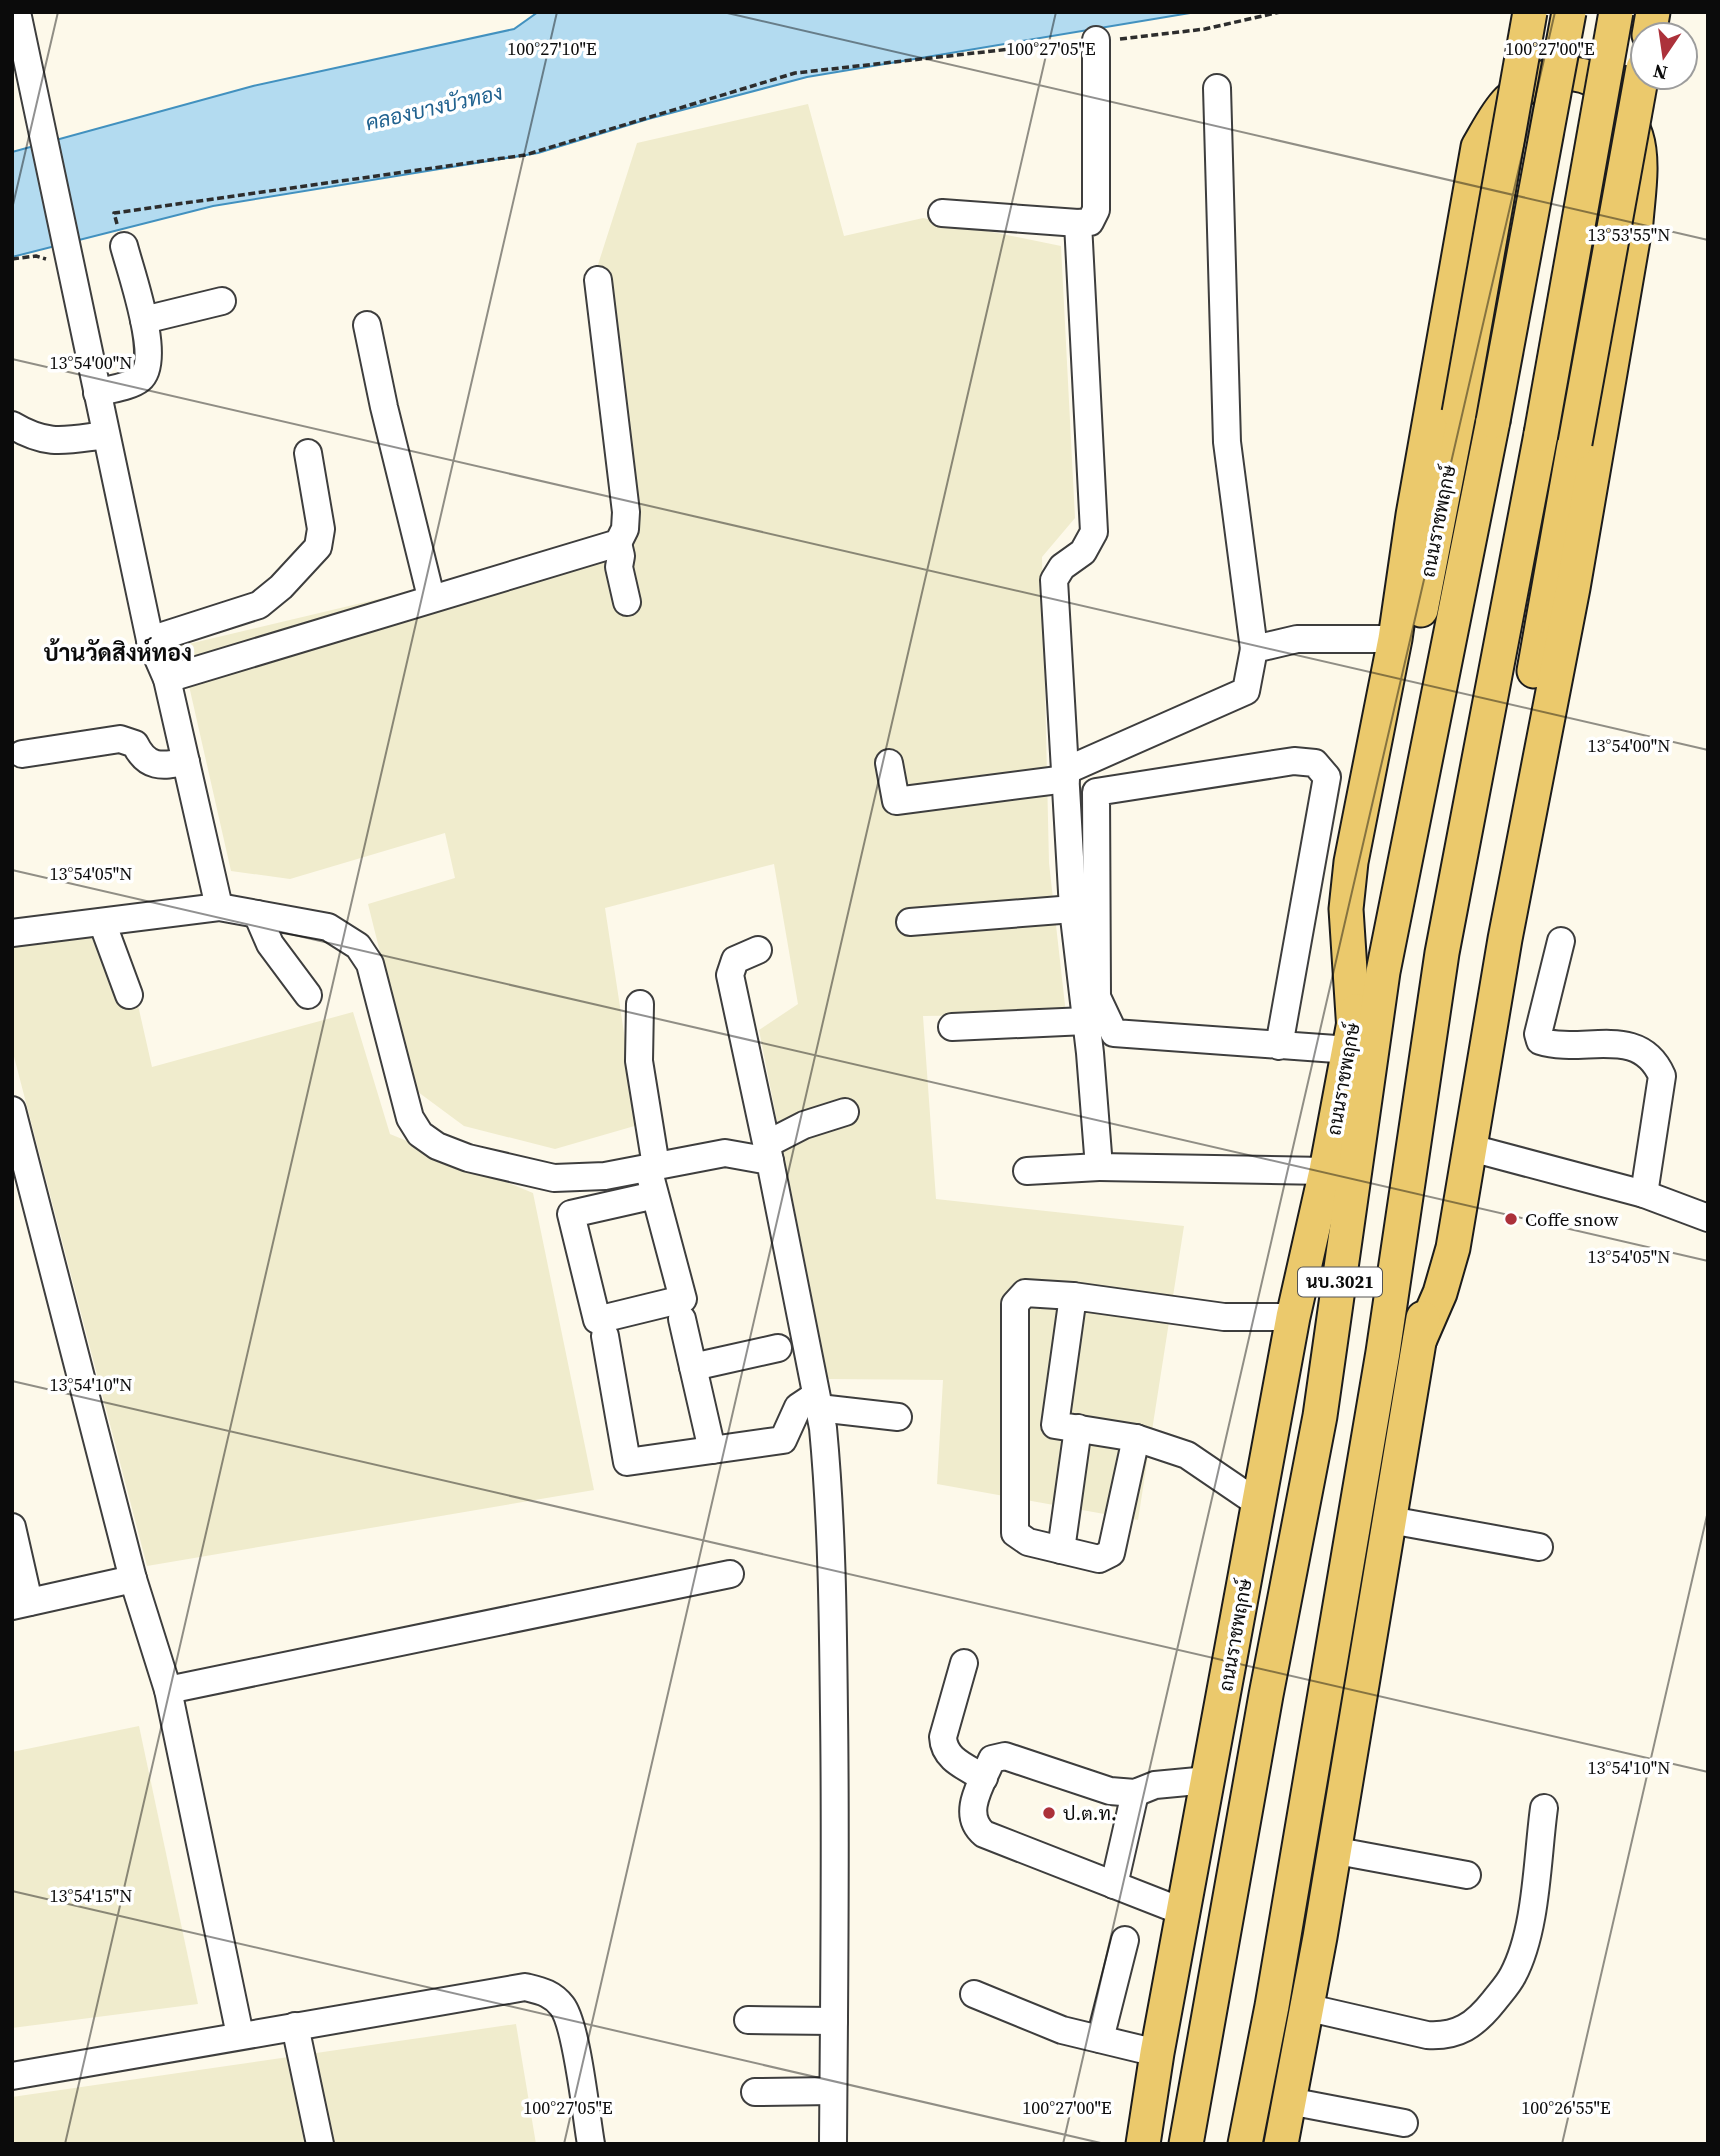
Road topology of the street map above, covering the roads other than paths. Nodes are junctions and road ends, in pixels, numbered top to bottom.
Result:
1 (1530, 12) edge
2 (1569, 12) edge
3 (1616, 12) edge
4 (15, 15) edge
5 (1096, 40) road end
6 (1217, 88) dead end
7 (1639, 91) edge
8 (942, 213) dead end
9 (1078, 223) junction
10 (124, 246) road end
11 (598, 280) dead end
12 (222, 301) dead end
13 (144, 320) junction
14 (367, 325) dead end
15 (97, 393) junction
16 (12, 425) edge
17 (106, 435) junction
18 (307, 453) dead end
19 (618, 543) junction
20 (431, 597) junction
21 (628, 602) dead end
22 (1395, 639) junction
23 (150, 640) junction
24 (1254, 649) junction
25 (167, 679) junction
26 (22, 754) dead end
27 (186, 762) junction
28 (889, 763) dead end
29 (1065, 775) junction
30 (219, 907) junction
31 (1073, 909) junction
32 (257, 914) junction
33 (102, 922) junction
34 (910, 922) dead end
35 (12, 933) edge
36 (1561, 941) dead end
37 (758, 950) dead end
38 (129, 995) dead end
39 (308, 995) dead end
40 (640, 1004) dead end
41 (1086, 1021) junction
42 (952, 1027) dead end
43 (1352, 1041) junction
44 (1279, 1046) junction
45 (12, 1110) edge
46 (845, 1112) dead end
47 (1471, 1148) junction
48 (769, 1153) junction
49 (652, 1167) junction
50 (1098, 1167) junction
51 (1027, 1171) dead end
52 (1326, 1171) junction
53 (1644, 1194) junction
54 (655, 1195) junction
55 (1708, 1218) edge
56 (1073, 1296) junction
57 (1293, 1317) junction
58 (682, 1319) dead end
59 (605, 1336) dead end
60 (1420, 1339) junction
61 (778, 1348) dead end
62 (693, 1367) junction
63 (818, 1402) junction
64 (1015, 1416) junction
65 (898, 1417) dead end
66 (1067, 1427) junction
67 (1136, 1438) junction
68 (712, 1450) junction
69 (1259, 1504) junction
70 (1390, 1520) junction
71 (12, 1527) edge
72 (1539, 1547) dead end
73 (1061, 1550) junction
74 (730, 1574) dead end
75 (133, 1578) junction
76 (21, 1604) edge
77 (964, 1663) dead end
78 (168, 1690) junction
79 (984, 1778) junction
80 (1208, 1780) junction
81 (1135, 1793) junction
82 (1544, 1808) dead end
83 (1338, 1816) junction
84 (1332, 1850) junction
85 (1467, 1875) dead end
86 (1115, 1885) junction
87 (1186, 1913) junction
88 (1229, 1913) junction
89 (1125, 1940) dead end
90 (974, 1994) dead end
91 (1272, 2006) junction
92 (1305, 2007) junction
93 (748, 2020) dead end
94 (834, 2021) junction
95 (295, 2026) junction
96 (240, 2035) junction
97 (1100, 2039) junction
98 (1157, 2053) junction
99 (12, 2076) edge
100 (833, 2091) junction
101 (755, 2092) dead end
102 (1289, 2101) junction
103 (1404, 2123) dead end
104 (320, 2144) edge
105 (591, 2144) edge
106 (833, 2144) edge
107 (1144, 2144) edge
108 (1186, 2144) edge
109 (1245, 2144) edge
110 (1281, 2144) edge

1 - 43 main road, ถนนราชพฤกษ์ / นบ.3021, bridge
2 - 88 main road, ถนนราชพฤกษ์ / นบ.3021, bridge
3 - 91 main road, นบ.3021, bridge
4 - 15 street
5 - 9 street
6 - 24 street
7 - 60 main road, bridge
8 - 9 street
9 - 29 street
10 - 13 street
11 - 19 street
12 - 13 street
13 - 15 street
14 - 20 street
15 - 17 street
16 - 17 street
17 - 23 street
18 - 23 street
19 - 20 street
19 - 21 street
20 - 25 street
22 - 24 street
22 - 43 main road
22 - 47 main road
23 - 25 street
24 - 29 street
25 - 27 street
26 - 27 street
27 - 30 street
28 - 29 street
29 - 31 street
30 - 32 street
30 - 33 street
31 - 34 street
31 - 41 street
32 - 39 street
32 - 49 street
33 - 35 street
33 - 38 street
36 - 53 street
37 - 48 street
40 - 49 street
41 - 42 street
41 - 50 street
43 - 44 street
43 - 52 main road, ถนนราชพฤกษ์ / นบ.3021
44 - 44 street
45 - 75 street
46 - 48 street
47 - 53 street
47 - 60 main road
48 - 49 street
48 - 63 street
49 - 54 street
50 - 51 street
50 - 52 street
52 - 57 main road, ถนนราชพฤกษ์ / นบ.3021
53 - 55 street
54 - 54 street
56 - 57 street
56 - 64 street
56 - 66 street
57 - 69 main road, ถนนราชพฤกษ์ / นบ.3021
58 - 62 street
59 - 68 street
60 - 70 main road
61 - 62 street
62 - 68 street
63 - 65 street
63 - 68 street
63 - 94 street
64 - 66 street
64 - 73 street
66 - 67 street
66 - 73 street
67 - 69 street
67 - 73 street
69 - 80 main road, ถนนราชพฤกษ์ / นบ.3021
70 - 72 street
70 - 83 main road
71 - 76 street
74 - 78 street
75 - 76 street
75 - 78 street
77 - 79 street
78 - 96 street
79 - 81 street
79 - 86 street
80 - 81 street
80 - 87 main road, ถนนราชพฤกษ์ / นบ.3021
81 - 86 street
82 - 92 street
83 - 84 main road
83 - 91 main road
84 - 85 street
84 - 92 main road
86 - 87 street
87 - 98 main road, ถนนราชพฤกษ์ / นบ.3021
88 - 107 main road
88 - 108 main road, ถนนราชพฤกษ์ / นบ.3021
89 - 97 street
90 - 97 street
91 - 109 main road, นบ.3021
92 - 102 main road
93 - 94 street
94 - 100 street
95 - 96 street
95 - 104 street
95 - 105 street
96 - 99 street
97 - 98 street
98 - 107 main road, ถนนราชพฤกษ์ / นบ.3021
100 - 101 street
100 - 106 street
102 - 103 street
102 - 110 main road

